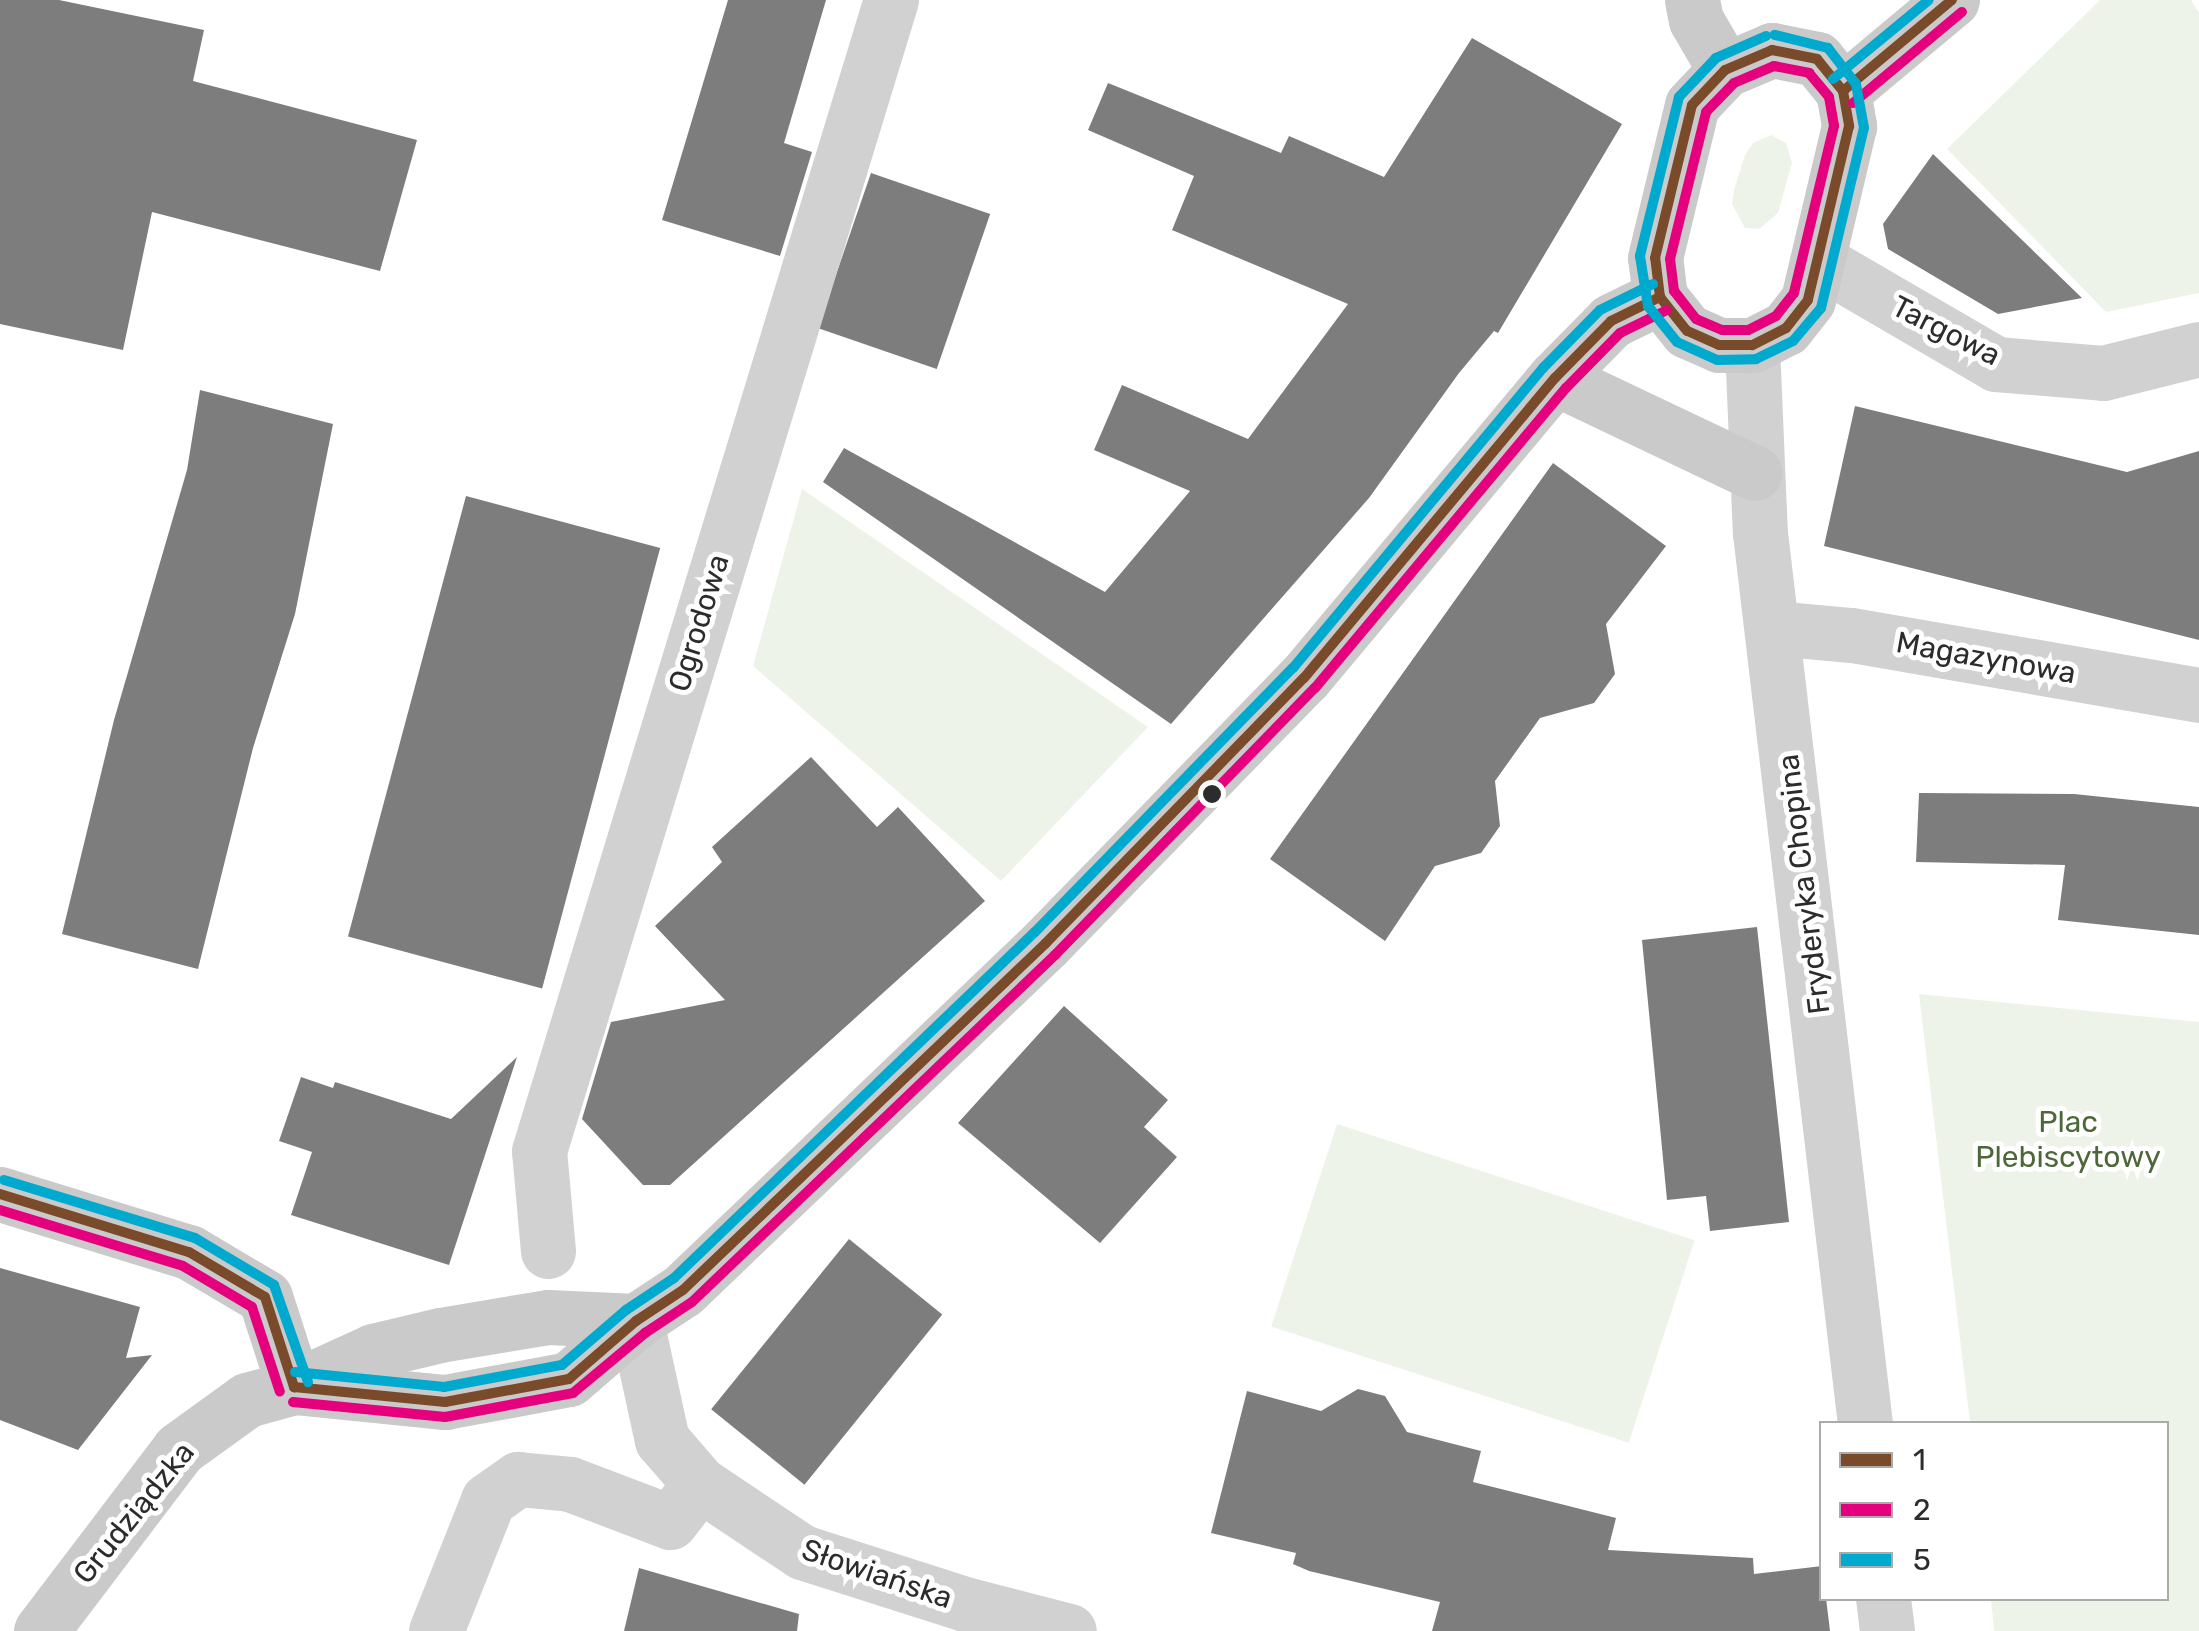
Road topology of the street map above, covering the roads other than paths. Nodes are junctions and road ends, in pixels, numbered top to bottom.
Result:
1 (891, 0) edge
2 (1692, 0) edge
3 (1946, 1) edge
4 (1725, 70) junction
5 (1842, 91) junction
6 (1819, 261) junction
7 (1660, 297) junction
8 (1752, 345) junction
9 (2199, 349) edge
10 (1555, 378) junction
11 (1755, 473) junction
12 (1773, 628) junction
13 (2199, 695) edge
14 (0, 1194) edge
15 (548, 1250) dead end
16 (636, 1321) junction
17 (294, 1387) junction
18 (1865, 1421) edge
19 (700, 1484) junction
20 (1883, 1601) edge
21 (41, 1631) edge
22 (436, 1631) edge
23 (1068, 1631) edge
24 (1887, 1631) edge

1 - 15 street, Ogrodowa
2 - 4 street
3 - 5 street
4 - 5 street
4 - 7 street
5 - 6 street
6 - 8 street
6 - 9 street, Targowa
7 - 8 street
7 - 10 street
8 - 11 street, Fryderyka Chopina
10 - 11 street
10 - 16 street
11 - 12 street, Fryderyka Chopina
12 - 13 street, Magazynowa
12 - 18 street, Fryderyka Chopina
14 - 17 street
16 - 17 street, Grudziądzka
16 - 19 street, Słowiańska
17 - 21 street, Grudziądzka
19 - 22 street
19 - 23 street, Słowiańska
20 - 24 street

